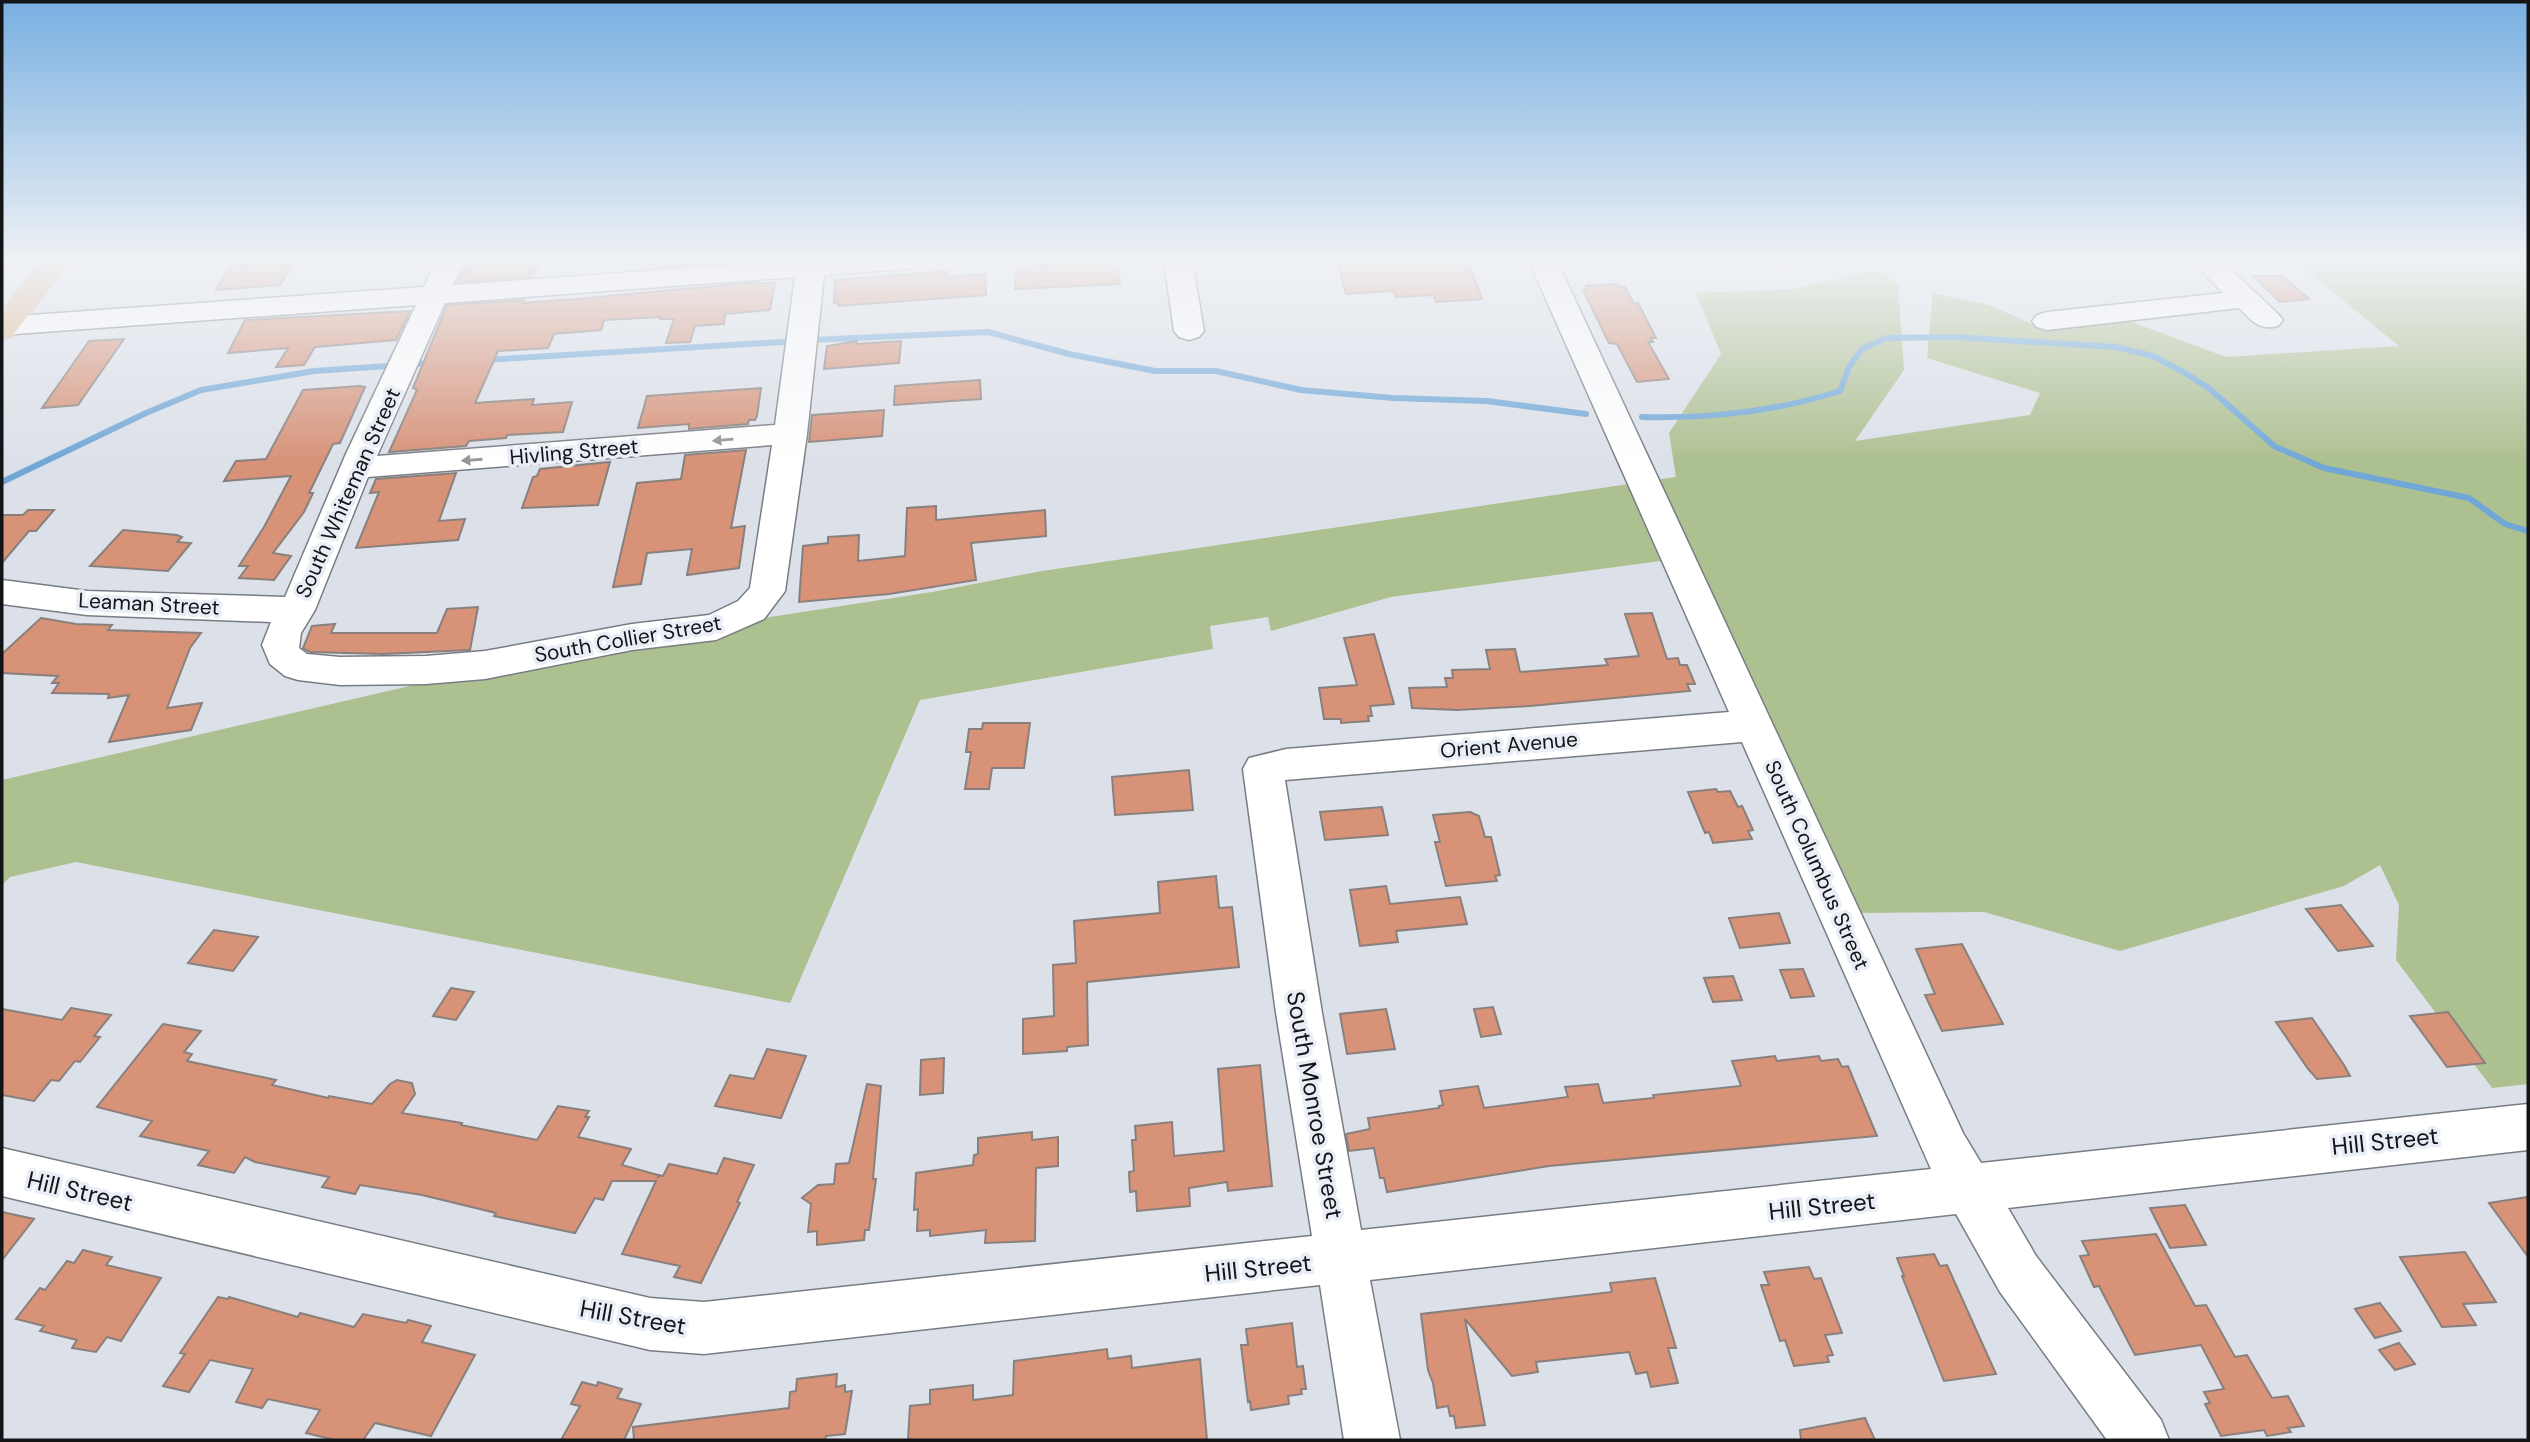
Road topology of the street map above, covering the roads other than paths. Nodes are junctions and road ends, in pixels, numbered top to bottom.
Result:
1 (420, 328) edge
2 (805, 328) edge
3 (1574, 328) edge
4 (791, 434) junction
5 (356, 468) junction
6 (2, 592) edge
7 (297, 610) junction
8 (1755, 727) junction
9 (1263, 769) joint
10 (2528, 1126) edge
11 (2, 1172) edge
12 (1968, 1189) junction
13 (1342, 1259) junction
14 (1372, 1440) edge
15 (2141, 1440) edge

1 - 5 street, South Whiteman Street
2 - 4 street, South Collier Street
3 - 8 street, South Columbus Street
4 -> 5 street, Hivling Street
4 - 7 street, South Collier Street
5 - 7 street, South Whiteman Street
6 - 7 street, Leaman Street
8 - 9 street, Orient Avenue
8 - 12 street, South Columbus Street
9 - 13 street, South Monroe Street
10 - 12 street, Hill Street
11 - 13 street, Hill Street
12 - 13 street, Hill Street
12 - 15 street, South Columbus Street
13 - 14 street, South Monroe Street

